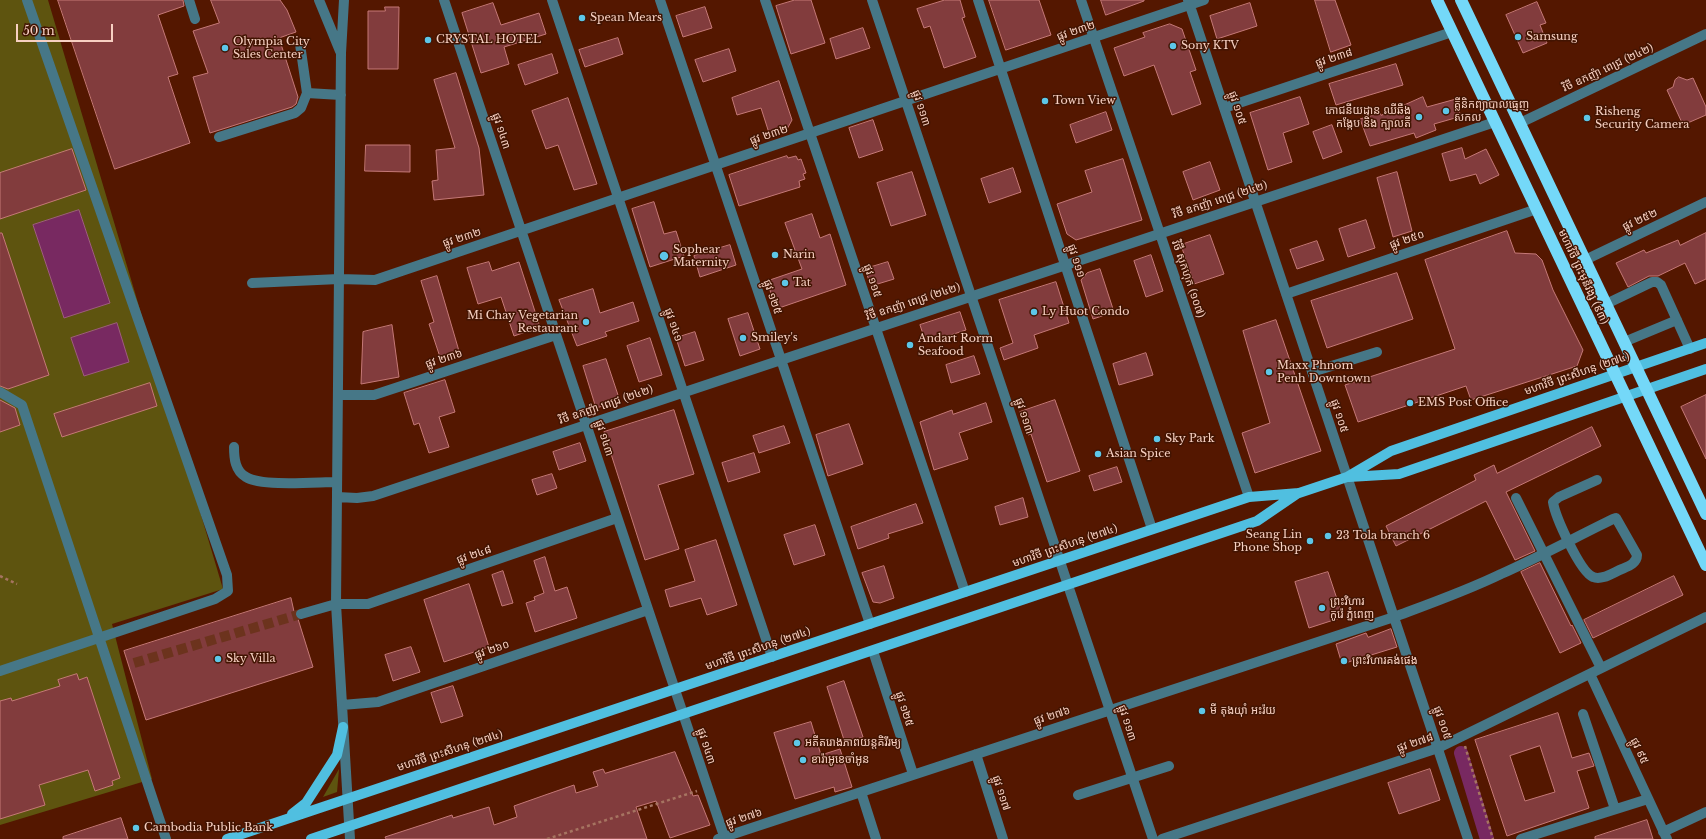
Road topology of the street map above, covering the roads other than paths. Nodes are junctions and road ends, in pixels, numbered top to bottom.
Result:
1 (27, 0) edge
2 (189, 0) edge
3 (344, 0) edge
4 (444, 0) edge
5 (552, 0) edge
6 (660, 0) edge
7 (765, 0) edge
8 (872, 0) edge
9 (978, 0) edge
10 (1081, 0) edge
11 (1204, 0) edge
12 (1437, 0) edge
13 (1461, 0) edge
14 (319, 1) edge
15 (1189, 3) edge
16 (195, 19) dead end
17 (1452, 32) junction
18 (1706, 34) edge
19 (1094, 37) junction
20 (300, 44) dead end
21 (341, 53) junction
22 (1001, 69) junction
23 (307, 93) junction
24 (341, 95) junction
25 (906, 101) junction
26 (1224, 108) junction
27 (1495, 122) junction
28 (1520, 123) junction
29 (810, 134) junction
30 (219, 137) dead end
31 (716, 166) junction
32 (618, 199) junction
33 (1255, 201) junction
34 (1706, 202) edge
35 (1537, 209) junction
36 (522, 231) junction
37 (1160, 233) junction
38 (1585, 260) junction
39 (1065, 264) junction
40 (339, 279) junction
41 (252, 283) dead end
42 (1286, 294) junction
43 (971, 296) junction
44 (1606, 304) junction
45 (1677, 320) junction
46 (875, 328) junction
47 (556, 335) junction
48 (1624, 342) junction
49 (1706, 343) edge
50 (1690, 349) junction
51 (1377, 352) dead end
52 (780, 359) junction
53 (1636, 367) junction
54 (1706, 370) edge
55 (1312, 372) junction
56 (1615, 374) junction
57 (1647, 390) junction
58 (0, 392) edge
59 (682, 392) junction
60 (338, 395) junction
61 (1626, 398) junction
62 (586, 424) junction
63 (234, 447) dead end
64 (1347, 477) junction
65 (1597, 480) dead end
66 (337, 482) junction
67 (1299, 493) junction
68 (337, 497) junction
69 (1249, 497) junction
70 (1516, 498) dead end
71 (1706, 514) edge
72 (618, 518) junction
73 (1152, 529) junction
74 (1568, 541) junction
75 (1544, 553) junction
76 (1060, 560) junction
77 (1706, 565) edge
78 (1068, 585) junction
79 (966, 592) junction
80 (336, 604) junction
81 (648, 610) junction
82 (301, 614) tunnel mouth
83 (1394, 617) junction
84 (1706, 618) edge
85 (870, 624) junction
86 (99, 636) junction
87 (873, 651) junction
88 (772, 657) junction
89 (1601, 668) junction
90 (0, 671) edge
91 (1590, 674) junction
92 (675, 689) junction
93 (342, 705) junction
94 (1109, 709) junction
95 (683, 714) junction
96 (1583, 714) dead end
97 (343, 727) junction
98 (1438, 748) junction
99 (976, 754) junction
100 (1169, 766) dead end
101 (913, 774) junction
102 (1132, 778) junction
103 (861, 792) junction
104 (1078, 795) dead end
105 (347, 798) junction
106 (1648, 799) junction
107 (1615, 809) junction
108 (1706, 812) edge
109 (285, 820) junction
110 (349, 826) junction
111 (1665, 836) edge
112 (722, 838) edge
113 (1526, 838) edge
114 (166, 839) edge
115 (227, 839) edge
116 (310, 839) edge
117 (350, 839) edge
118 (876, 839) edge
119 (1003, 839) edge
120 (1153, 839) edge
121 (1162, 839) edge
122 (1468, 839) edge

1 - 86 street
2 - 16 street
3 - 21 street
4 - 36 street, ផ្លូវ ១៤៣
5 - 32 street, ផ្លូវ ១៤១
6 - 31 street, ផ្លូវ ១២៥
7 - 29 street, ផ្លូវ ១១៥
8 - 25 street, ផ្លូវ ១១៣
9 - 22 street, ផ្លូវ ១១១
10 - 19 street, វិថី សុកហុក (១០៧)
11 - 15 street, ផ្លូវ ២៣២
12 - 17 highway, មហាវិថី ព្រះមុនីវង្ស (៩៣)
13 - 28 highway, មហាវិថី ព្រះមុនីវង្ស (៩៣)
14 - 21 street
15 - 19 street, ផ្លូវ ២៣២
15 - 26 street, ផ្លូវ ១០៥
17 - 26 street, ផ្លូវ ២៣៨
17 - 27 highway, មហាវិថី ព្រះមុនីវង្ស (៩៣)
18 - 28 street, វិថី ឧកញ៉ា ពេជ្រ (២៤២)
19 - 22 street, ផ្លូវ ២៣២
19 - 37 street, វិថី សុកហុក (១០៧)
20 - 23 street
21 - 24 street
22 - 25 street, ផ្លូវ ២៣២
22 - 39 street, ផ្លូវ ១១១
23 - 24 street
23 - 30 street
24 - 40 street
25 - 29 street, ផ្លូវ ២៣២
25 - 43 street, ផ្លូវ ១១៣
26 - 33 street, ផ្លូវ ១០៥
27 - 33 street, វិថី ឧកញ៉ា ពេជ្រ (២៤២)
27 - 35 highway, មហាវិថី ព្រះមុនីវង្ស (៩៣)
28 - 38 highway, មហាវិថី ព្រះមុនីវង្ស (៩៣)
29 - 31 street, ផ្លូវ ២៣២
29 - 46 street, ផ្លូវ ១១៥
31 - 32 street, ផ្លូវ ២៣២
31 - 52 street, ផ្លូវ ១២៥
32 - 36 street, ផ្លូវ ២៣២
32 - 59 street, ផ្លូវ ១៤១
33 - 37 street, វិថី ឧកញ៉ា ពេជ្រ (២៤២)
33 - 42 street, ផ្លូវ ១០៥
34 - 38 street, ផ្លូវ ២៥២
35 - 42 street, ផ្លូវ ២៥០
35 - 56 highway, មហាវិថី ព្រះមុនីវង្ស (៩៣)
36 - 40 street, ផ្លូវ ២៣២
36 - 47 street, ផ្លូវ ១៤៣
37 - 39 street, វិថី ឧកញ៉ា ពេជ្រ (២៤២)
37 - 69 street, វិថី សុកហុក (១០៧)
38 - 44 highway, មហាវិថី ព្រះមុនីវង្ស (៩៣)
39 - 43 street, វិថី ឧកញ៉ា ពេជ្រ (២៤២)
39 - 73 street, ផ្លូវ ១១១
40 - 41 street, ផ្លូវ ២៣២
40 - 60 street
42 - 55 street, ផ្លូវ ១០៥
43 - 46 street, វិថី ឧកញ៉ា ពេជ្រ (២៤២)
43 - 76 street, ផ្លូវ ១១៣
44 - 45 street
44 - 48 highway, មហាវិថី ព្រះមុនីវង្ស (៩៣)
45 - 48 street
45 - 50 street
46 - 52 street, វិថី ឧកញ៉ា ពេជ្រ (២៤២)
46 - 79 street, ផ្លូវ ១១៥
47 - 60 street, ផ្លូវ ២៣៦
47 - 62 street, ផ្លូវ ១៤៣
48 - 53 highway, មហាវិថី ព្រះមុនីវង្ស (៩៣)
49 - 50 main road, មហាវិថី ព្រះសីហនុ (២៧៤)
50 - 53 main road, មហាវិថី ព្រះសីហនុ (២៧៤)
51 - 55 street
52 - 59 street, វិថី ឧកញ៉ា ពេជ្រ (២៤២)
52 - 85 street, ផ្លូវ ១២៥
53 - 56 main road, មហាវិថី ព្រះសីហនុ (២៧៤)
53 - 57 highway, មហាវិថី ព្រះមុនីវង្ស (៩៣)
54 - 57 main road, មហាវិថី ព្រះសីហនុ (២៧៤)
55 - 64 street, ផ្លូវ ១០៥
56 - 61 highway, មហាវិថី ព្រះមុនីវង្ស (៩៣)
56 - 64 main road, មហាវិថី ព្រះសីហនុ (២៧៤)
57 - 61 main road, មហាវិថី ព្រះសីហនុ (២៧៤)
57 - 71 highway, មហាវិថី ព្រះមុនីវង្ស (៩៣)
58 - 86 street
59 - 62 street, វិថី ឧកញ៉ា ពេជ្រ (២៤២)
59 - 88 street, ផ្លូវ ១៤១
60 - 66 street
61 - 64 main road, មហាវិថី ព្រះសីហនុ (២៧៤)
61 - 77 highway, មហាវិថី ព្រះមុនីវង្ស (៩៣)
62 - 68 street, វិថី ឧកញ៉ា ពេជ្រ (២៤២)
62 - 72 street, ផ្លូវ ១៤៣
63 - 66 street
64 - 67 main road, មហាវិថី ព្រះសីហនុ (២៧៤)
64 - 83 street, ផ្លូវ ១០៥
65 - 74 street
66 - 68 street
67 - 69 main road, មហាវិថី ព្រះសីហនុ (២៧៤)
67 - 78 main road, មហាវិថី ព្រះសីហនុ (២៧៤)
68 - 80 street
69 - 73 main road, មហាវិថី ព្រះសីហនុ (២៧៤)
70 - 75 street
72 - 80 street, ផ្លូវ ២៤៨
72 - 81 street, ផ្លូវ ១៤៣
73 - 76 main road, មហាវិថី ព្រះសីហនុ (២៧៤)
74 - 74 street, ផ្លូវ ២៧៦
74 - 75 street, ផ្លូវ ២៧៦
75 - 83 street, ផ្លូវ ២៧៦
75 - 89 street
76 - 78 street, ផ្លូវ ១១៣
76 - 79 main road, មហាវិថី ព្រះសីហនុ (២៧៤)
78 - 87 main road, មហាវិថី ព្រះសីហនុ (២៧៤)
78 - 94 street, ផ្លូវ ១១៣
79 - 85 main road, មហាវិថី ព្រះសីហនុ (២៧៤)
80 - 82 street, ផ្លូវ ២៤៨
80 - 93 street
81 - 92 street, ផ្លូវ ១៤៣
81 - 93 street, ផ្លូវ ២៦០
83 - 94 street, ផ្លូវ ២៧៦
83 - 98 street, ផ្លូវ ១០៥
84 - 89 street, ផ្លូវ ២៧៨
85 - 88 main road, មហាវិថី ព្រះសីហនុ (២៧៤)
86 - 90 street
86 - 114 street
87 - 95 main road, មហាវិថី ព្រះសីហនុ (២៧៤)
87 - 101 street, ផ្លូវ ១២៥
88 - 92 main road, មហាវិថី ព្រះសីហនុ (២៧៤)
89 - 91 street, ផ្លូវ ២៧៨
91 - 98 street, ផ្លូវ ២៧៨
91 - 106 street, ផ្លូវ ៩៥
92 - 95 street, ផ្លូវ ១៤៣
92 - 105 main road, មហាវិថី ព្រះសីហនុ (២៧៤)
93 - 97 street
94 - 99 street, ផ្លូវ ២៧៦
94 - 102 street, ផ្លូវ ១១៣
95 - 110 main road, មហាវិថី ព្រះសីហនុ (២៧៤)
95 - 112 street, ផ្លូវ ១៤៣
96 - 107 street
97 - 105 street
97 - 109 main road
98 - 121 street, ផ្លូវ ២៧៨
98 - 122 street, ផ្លូវ ១០៥
99 - 101 street, ផ្លូវ ២៧៦
99 - 119 street, ផ្លូវ ១១៧
100 - 102 street
101 - 103 street, ផ្លូវ ២៧៦
102 - 104 street
102 - 120 street, ផ្លូវ ១១៣
103 - 112 street, ផ្លូវ ២៧៦
103 - 118 street
105 - 109 main road, មហាវិថី ព្រះសីហនុ (២៧៤)
105 - 110 street
106 - 107 street
106 - 111 street, ផ្លូវ ៩៥
107 - 113 street
108 - 111 street
109 - 115 main road, មហាវិថី ព្រះសីហនុ (២៧៤)
110 - 116 main road, មហាវិថី ព្រះសីហនុ (២៧៤)
110 - 117 street

